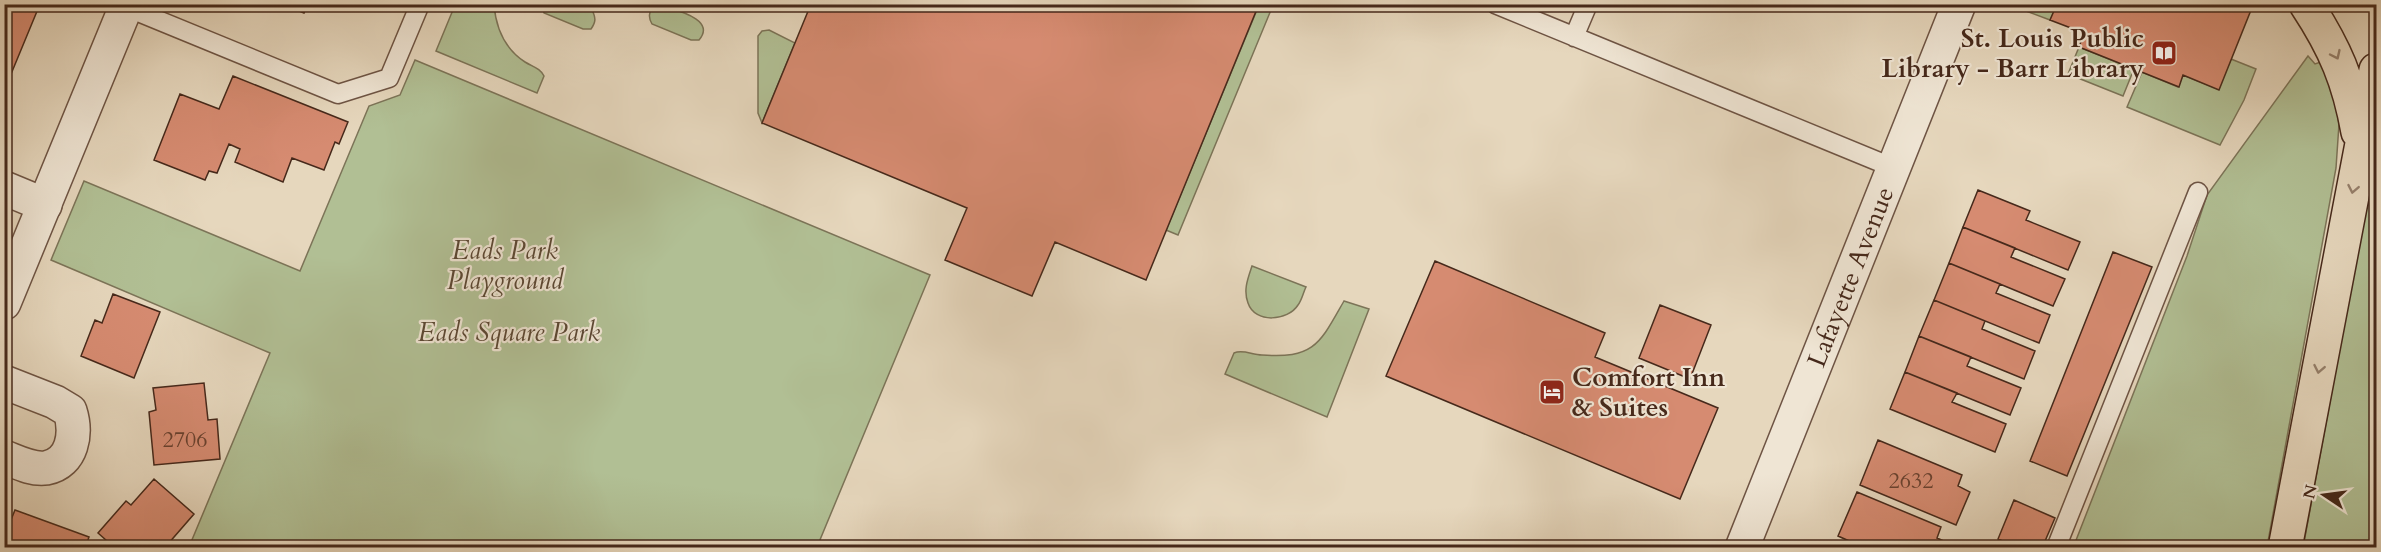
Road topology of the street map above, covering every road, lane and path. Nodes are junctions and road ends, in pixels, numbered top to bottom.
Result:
1 (420, 4) edge
2 (1588, 4) edge
3 (1959, 4) edge
4 (2306, 4) edge
5 (126, 6) edge
6 (1505, 6) edge
7 (1574, 37) junction
8 (2376, 70) edge
9 (2361, 150) junction
10 (1894, 168) junction
11 (4, 188) edge
12 (2198, 192) dead end
13 (45, 205) junction
14 (4, 303) edge
15 (4, 382) edge
16 (4, 458) edge
17 (1742, 548) edge
18 (2056, 548) edge
19 (2285, 548) edge

1 - 5 lane
2 - 7 lane
3 - 10 street, Lafayette Avenue
4 -> 9 highway
5 - 13 street
6 - 7 lane
7 - 10 lane
8 - 9 highway
9 -> 19 highway
10 - 17 street, Lafayette Avenue
11 - 13 street
12 - 18 lane
13 - 14 street
15 - 16 street

